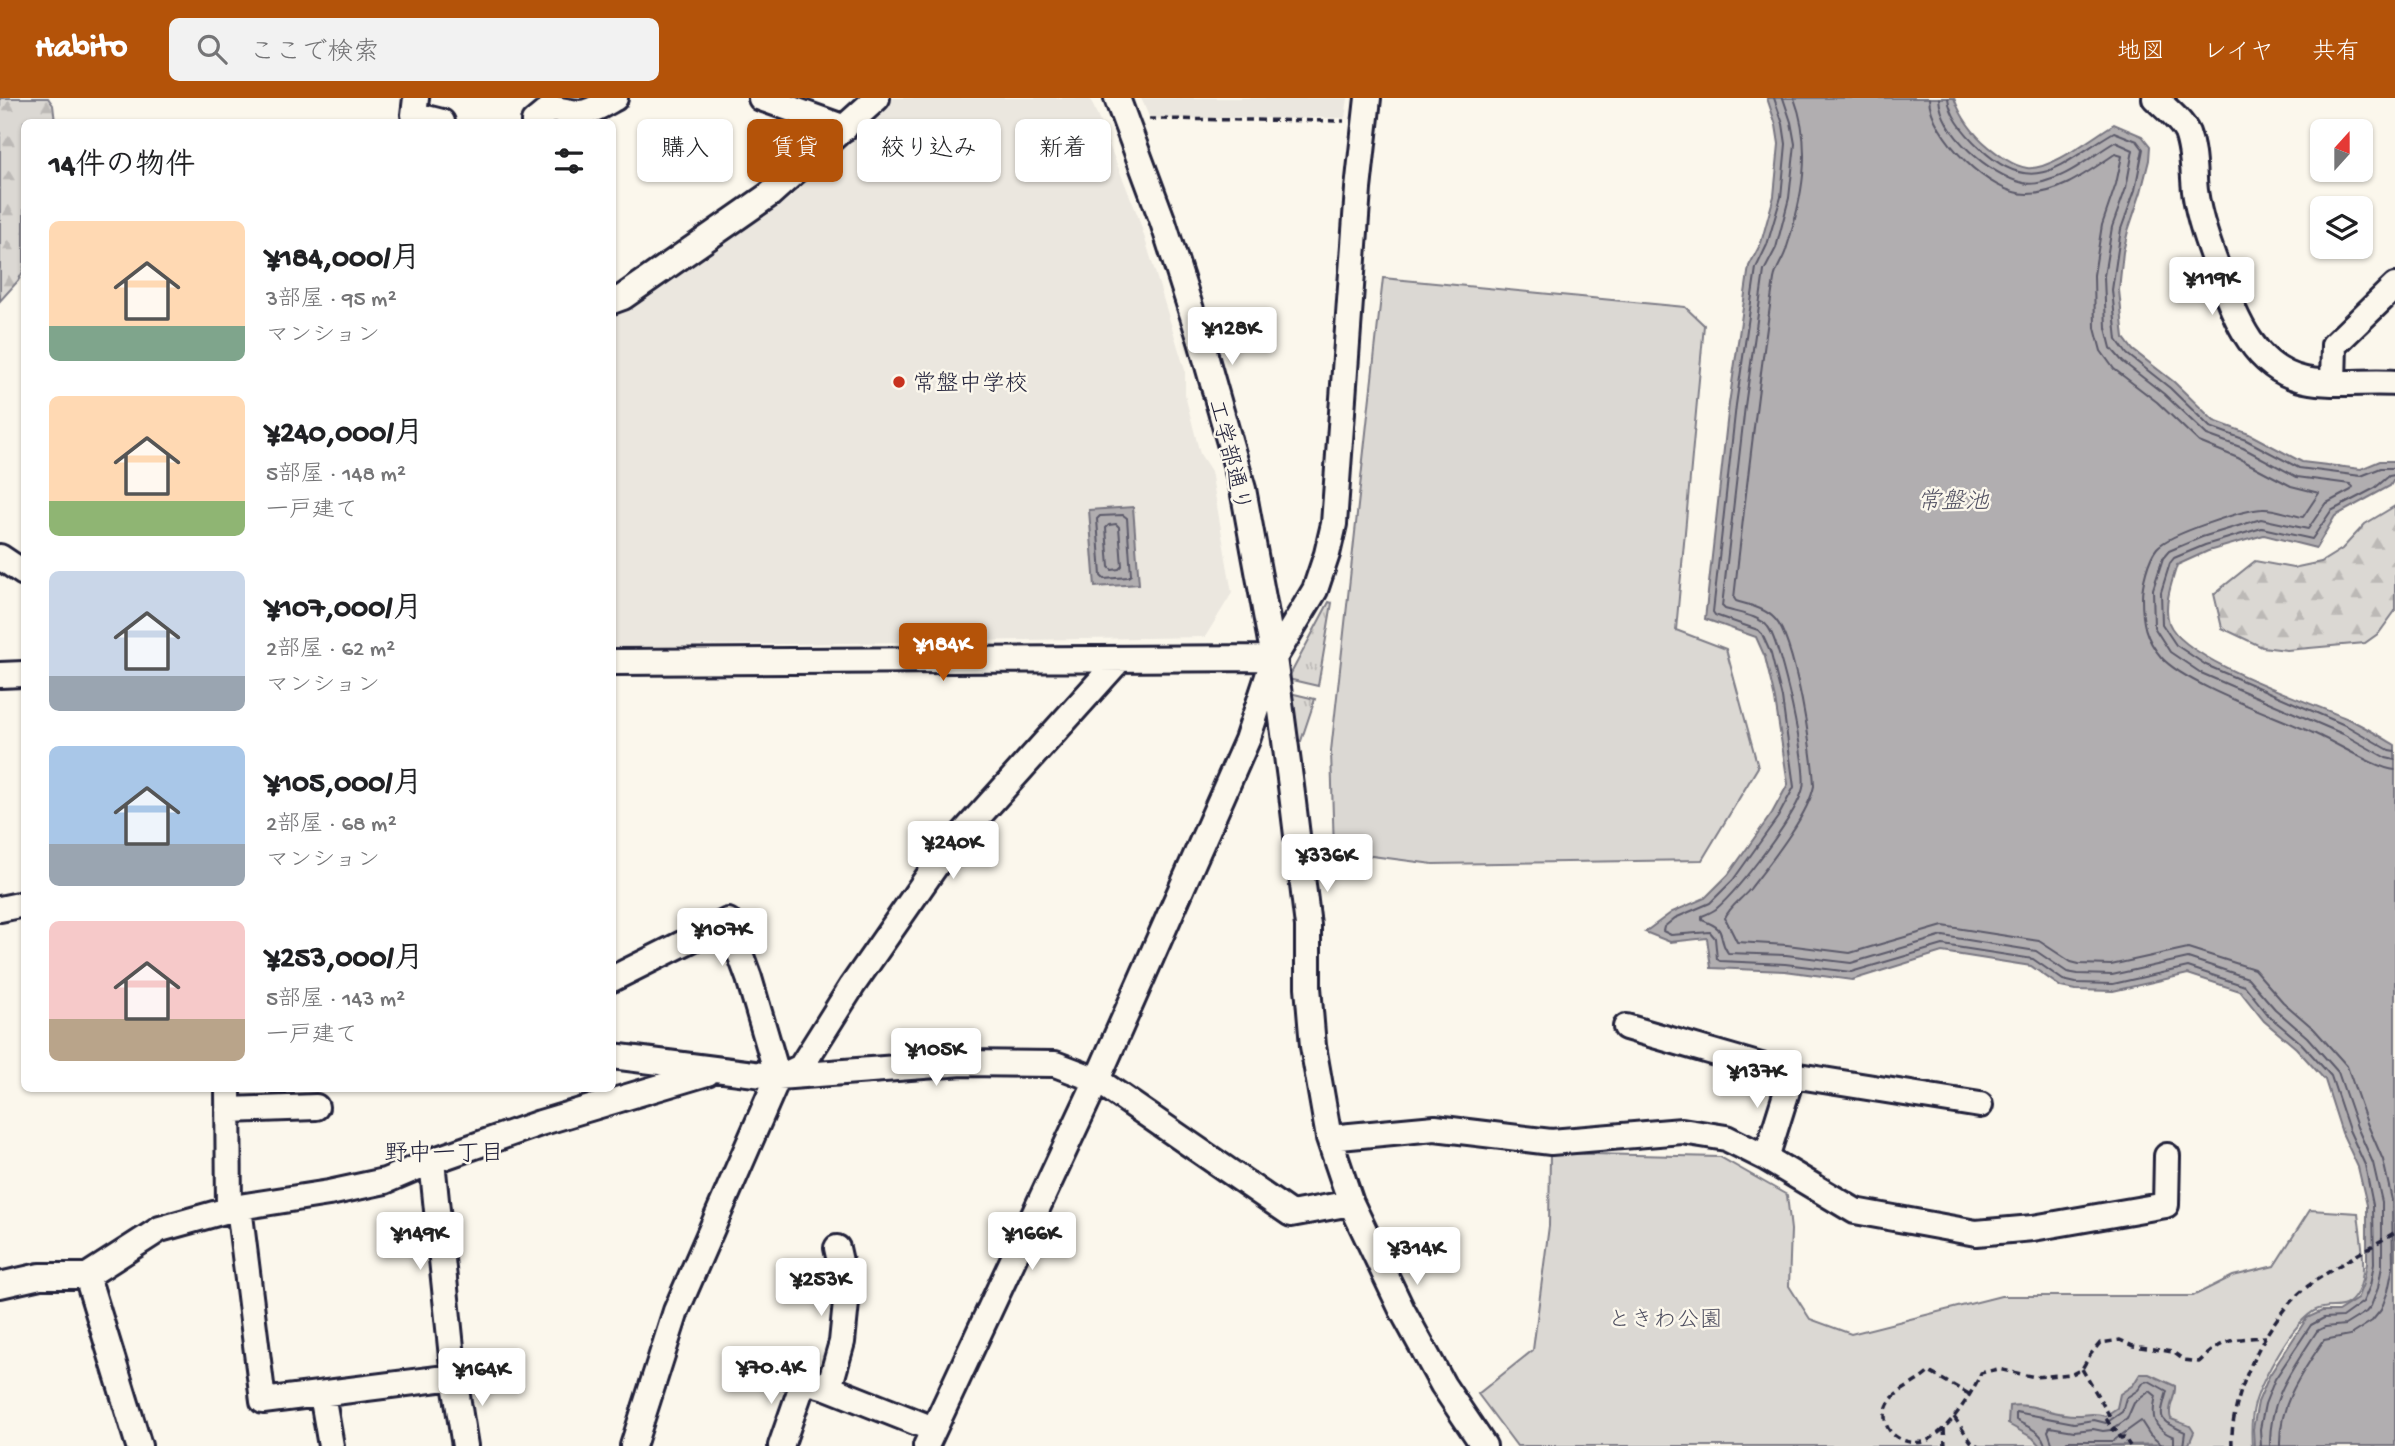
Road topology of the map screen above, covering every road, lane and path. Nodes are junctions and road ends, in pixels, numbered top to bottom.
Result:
1 (416, 98) edge
2 (615, 98) edge
3 (761, 98) edge
4 (877, 98) edge
5 (2155, 98) edge
6 (1122, 108) edge
7 (1367, 109) edge
8 (430, 119) edge
9 (538, 119) edge
10 (845, 128) junction
11 (2395, 286) edge
12 (616, 300) edge
13 (2333, 382) junction
14 (2395, 382) edge
15 (0, 557) edge
16 (21, 571) edge
17 (1274, 658) junction
18 (1119, 659) junction
19 (616, 662) edge
20 (21, 674) edge
21 (0, 675) edge
22 (21, 905) edge
23 (0, 909) edge
24 (616, 977) edge
25 (1626, 1027) dead end
26 (616, 1057) edge
27 (716, 1070) junction
28 (1792, 1075) junction
29 (778, 1077) junction
30 (1097, 1080) junction
31 (228, 1099) edge
32 (1980, 1105) dead end
33 (316, 1107) dead end
34 (1329, 1138) junction
35 (2167, 1156) dead end
36 (1766, 1158) junction
37 (432, 1161) junction
38 (1351, 1203) junction
39 (234, 1209) junction
40 (2395, 1232) edge
41 (837, 1248) dead end
42 (87, 1276) junction
43 (0, 1285) edge
44 (2266, 1337) junction
45 (2082, 1369) junction
46 (769, 1370) dead end
47 (454, 1377) junction
48 (804, 1380) junction
49 (829, 1388) junction
50 (322, 1394) junction
51 (1969, 1394) junction
52 (1954, 1417) junction
53 (1944, 1428) junction
54 (930, 1437) edge
55 (139, 1446) edge
56 (331, 1446) edge
57 (465, 1446) edge
58 (633, 1446) edge
59 (781, 1446) edge
60 (1484, 1446) edge
61 (1945, 1446) edge
62 (1979, 1446) edge
63 (2130, 1446) edge
64 (2232, 1446) edge

1 - 8 street
2 - 9 street
3 - 10 street
4 - 10 street
5 - 13 street
6 - 7 path
6 - 17 street, 工学部通り
7 - 17 street
10 - 12 street
11 - 13 street
13 - 14 street
15 - 16 street
17 - 18 street
17 - 30 street
17 - 34 street, 工学部通り
18 - 19 street
18 - 29 street
20 - 21 street
22 - 23 street
24 - 29 street
25 - 28 street
26 - 27 street
27 - 29 street
27 - 37 street
28 - 32 street
28 - 36 street
29 - 30 street
29 - 58 street
30 - 38 street
30 - 54 street
31 - 33 street
31 - 39 street
34 - 36 street
34 - 38 street, 工学部通り
35 - 36 street
37 - 39 street
37 - 47 street
38 - 60 street, 工学部通り
39 - 42 street
39 - 50 street
40 - 44 path
41 - 49 street
42 - 43 street
42 - 55 street
44 - 45 path
44 - 64 path
45 - 51 path
45 - 63 path
46 - 48 street
47 - 50 street
47 - 57 street
48 - 49 street
48 - 59 street
49 - 54 street
50 - 56 street
51 - 52 path
51 - 53 path
52 - 53 path
52 - 62 path
53 - 61 path

